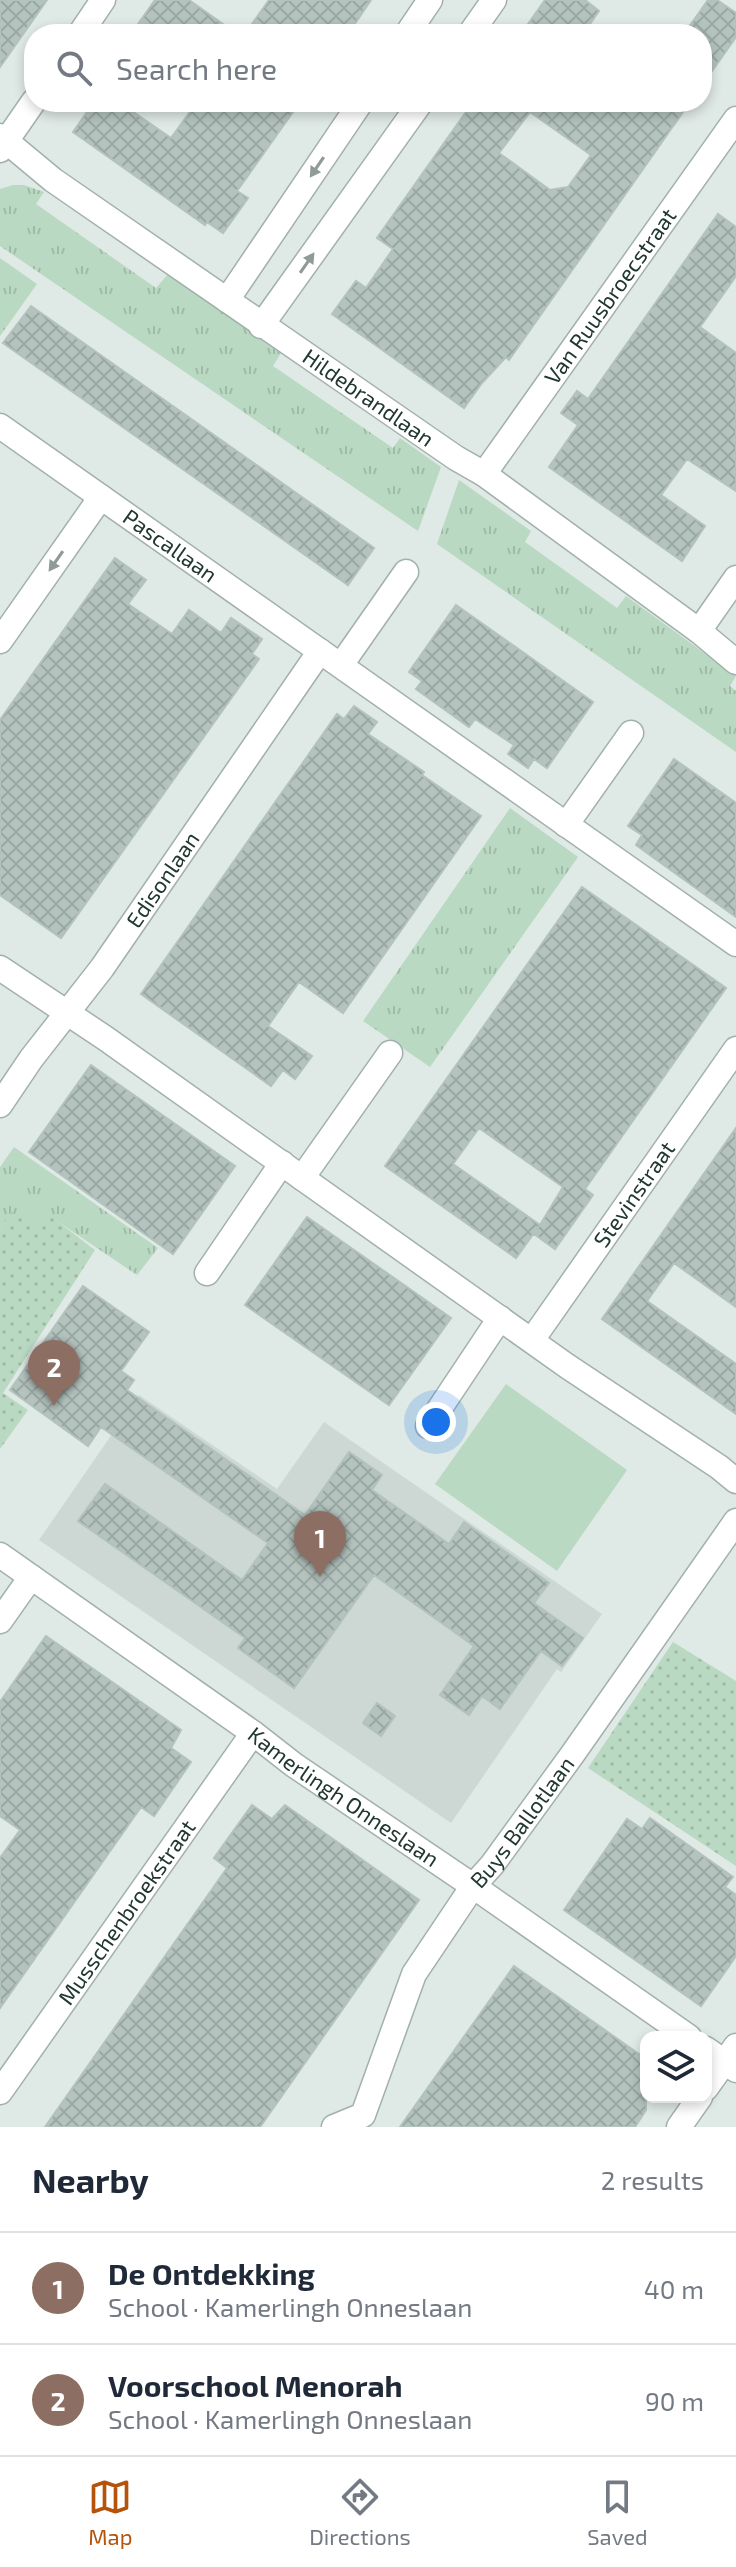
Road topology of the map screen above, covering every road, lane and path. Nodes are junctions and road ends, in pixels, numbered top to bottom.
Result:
1 (103, 0) edge
2 (430, 0) edge
3 (494, 0) edge
4 (87, 24) edge
5 (414, 24) edge
6 (477, 24) edge
7 (25, 112) edge
8 (354, 112) edge
9 (414, 112) edge
10 (736, 119) edge
11 (2, 142) edge
12 (227, 300) junction
13 (261, 326) junction
14 (0, 426) edge
15 (484, 474) junction
16 (101, 497) junction
17 (406, 572) dead end
18 (736, 578) edge
19 (699, 631) junction
20 (0, 641) edge
21 (320, 651) junction
22 (736, 662) edge
23 (341, 665) junction
24 (631, 733) dead end
25 (566, 825) junction
26 (736, 944) edge
27 (0, 968) edge
28 (67, 1013) junction
29 (736, 1049) edge
30 (390, 1053) dead end
31 (0, 1105) edge
32 (282, 1163) junction
33 (302, 1178) junction
34 (207, 1273) dead end
35 (500, 1318) junction
36 (532, 1340) junction
37 (428, 1426) dead end
38 (736, 1481) edge
39 (736, 1521) edge
40 (0, 1555) edge
41 (31, 1577) junction
42 (0, 1621) edge
43 (253, 1733) junction
44 (473, 1886) junction
45 (680, 2031) edge
46 (726, 2056) edge
47 (712, 2078) edge
48 (0, 2092) edge
49 (696, 2103) edge
50 (334, 2127) edge
51 (679, 2127) edge

1 - 4 street
2 - 5 street
3 - 6 street
7 - 11 street
8 -> 12 street
13 -> 9 street
10 - 15 street, Van Ruusbroecstraat
11 - 12 street, Hildebrandlaan
12 - 13 street, Hildebrandlaan
13 - 15 street, Hildebrandlaan
14 - 16 street, Pascallaan
15 - 19 street, Hildebrandlaan
16 -> 20 street
16 - 21 street, Pascallaan
17 - 23 street
18 - 19 street
19 - 22 street, Hildebrandlaan
21 - 23 street, Pascallaan
21 - 28 street, Edisonlaan
23 - 25 street, Pascallaan
24 - 25 street
25 - 26 street, Pascallaan
27 - 28 street
28 - 31 street, Edisonlaan
28 - 32 street
29 - 36 street, Stevinstraat
30 - 33 street
32 - 33 street
32 - 34 street
33 - 35 street
35 - 36 street
35 - 37 street
36 - 38 street
39 - 44 street, Buys Ballotlaan
40 - 41 street, Kamerlingh Onneslaan
41 - 42 street
41 - 43 street, Kamerlingh Onneslaan
43 - 44 street, Kamerlingh Onneslaan
43 - 48 street, Musschenbroekstraat
44 - 45 street, Kamerlingh Onneslaan
44 - 50 street, Buys Ballotlaan
46 - 47 street
49 - 51 street

